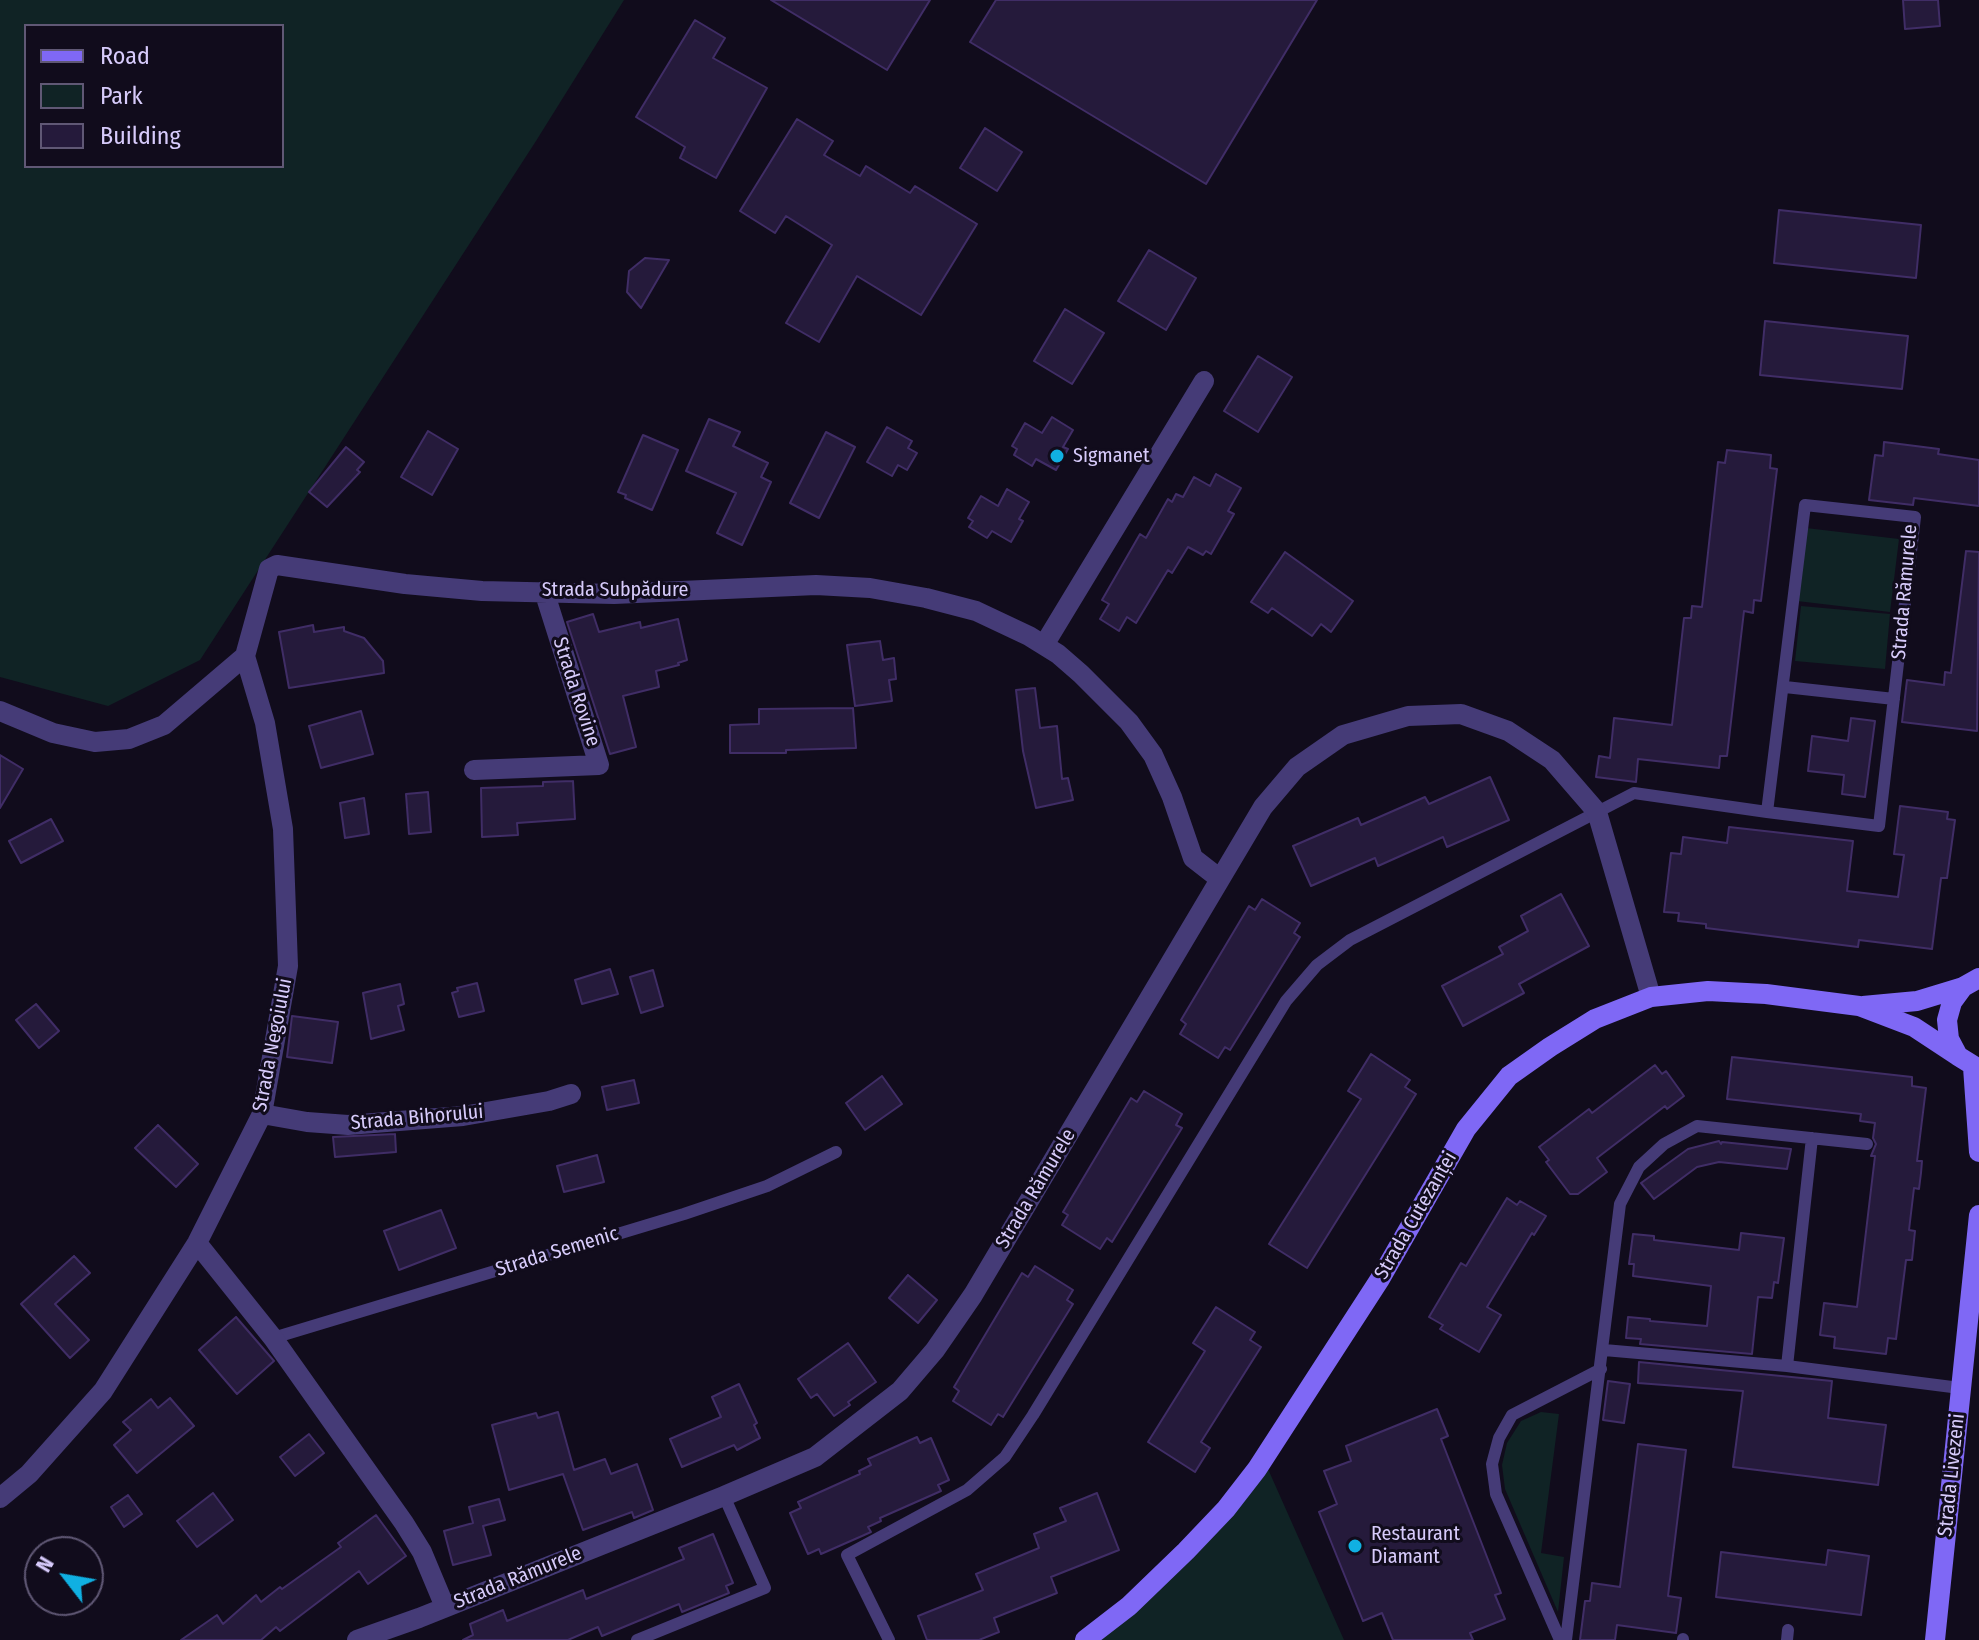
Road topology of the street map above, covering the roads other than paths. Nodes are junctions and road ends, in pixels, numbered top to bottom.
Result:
1 (1204, 381) dead end
2 (544, 591) junction
3 (1044, 645) junction
4 (245, 656) junction
5 (1785, 687) junction
6 (1894, 699) junction
7 (0, 711) edge
8 (474, 770) dead end
9 (1597, 812) junction
10 (1767, 812) junction
11 (1220, 879) junction
12 (1971, 983) edge
13 (1651, 997) junction
14 (1859, 1006) junction
15 (1970, 1064) edge
16 (571, 1094) dead end
17 (262, 1114) junction
18 (1812, 1138) junction
19 (1867, 1144) dead end
20 (836, 1152) dead end
21 (1979, 1152) edge
22 (1979, 1215) edge
23 (197, 1243) junction
24 (273, 1338) junction
25 (1604, 1350) junction
26 (1787, 1366) junction
27 (1601, 1369) junction
28 (1960, 1388) junction
29 (724, 1496) junction
30 (0, 1498) edge
31 (445, 1607) junction
32 (357, 1640) edge
33 (637, 1640) edge
34 (889, 1640) edge
35 (1085, 1640) edge
36 (1563, 1640) edge
37 (1935, 1640) edge

1 - 3 street
2 - 3 street, Strada Subpădure
2 - 4 street, Strada Subpădure
2 - 8 street, Strada Rovine
3 - 11 street, Strada Subpădure
4 - 7 street
4 - 17 street, Strada Negoiului
5 - 6 lane
5 - 6 lane, Strada Rămurele
5 - 10 lane, Strada Rămurele
6 - 10 lane, Strada Rămurele
9 - 10 lane, Strada Rămurele
9 - 11 street, Strada Rămurele
9 - 13 street, Strada Rămurele
9 - 34 lane, Strada Rămurele
11 - 29 street, Strada Rămurele
12 - 14 street, Strada Cutezanței
12 - 15 street
13 - 14 street, Strada Cutezanței
13 - 35 street, Strada Cutezanței
14 - 15 street, Strada Cutezanței
15 - 21 street
16 - 17 street, Strada Bihorului
17 - 23 street, Strada Negoiului
18 - 19 lane
18 - 25 lane
18 - 26 lane
20 - 24 lane, Strada Semenic
22 - 28 street, Strada Livezeni
23 - 24 street
23 - 30 street, Strada Negoiului
24 - 31 street
25 - 26 lane
25 - 27 lane
26 - 28 lane
27 - 36 lane
27 - 36 lane
28 - 37 street, Strada Livezeni
29 - 31 street, Strada Rămurele
29 - 33 lane
31 - 32 street, Strada Rămurele

